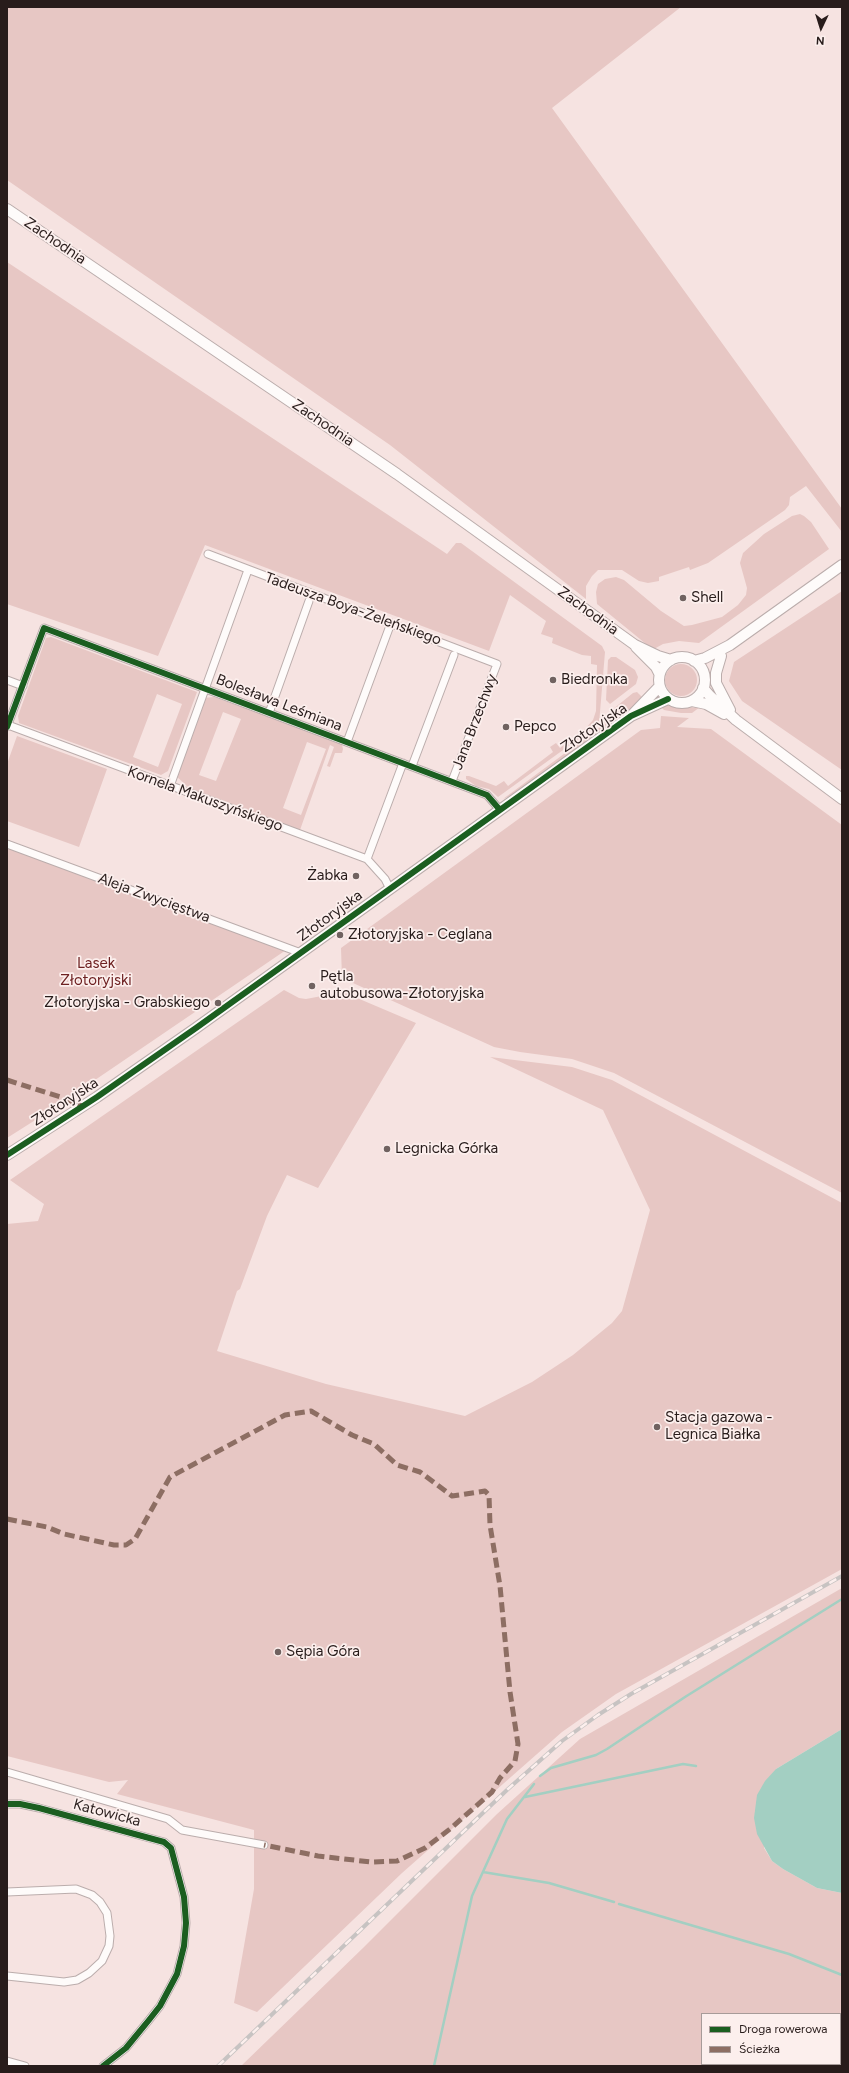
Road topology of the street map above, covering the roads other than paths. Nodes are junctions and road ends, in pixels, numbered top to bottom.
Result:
1 (7, 209) edge
2 (208, 554) dead end
3 (842, 565) edge
4 (248, 570) junction
5 (309, 601) dead end
6 (390, 623) junction
7 (635, 645) junction
8 (730, 645) junction
9 (454, 655) dead end
10 (721, 656) junction
11 (670, 660) junction
12 (694, 661) junction
13 (498, 664) joint
14 (659, 673) junction
15 (704, 676) junction
16 (7, 680) edge
17 (23, 686) junction
18 (659, 687) junction
19 (703, 688) junction
20 (205, 689) junction
21 (668, 699) junction
22 (692, 701) junction
23 (269, 713) junction
24 (631, 716) junction
25 (736, 720) junction
26 (7, 726) edge
27 (347, 742) junction
28 (403, 763) junction
29 (412, 766) junction
30 (452, 781) junction
31 (170, 786) junction
32 (842, 799) edge
33 (500, 810) junction
34 (7, 844) edge
35 (367, 859) junction
36 (390, 889) junction
37 (301, 953) junction
38 (7, 1156) edge
39 (7, 1772) edge
40 (7, 1804) edge
41 (264, 1845) dead end
42 (7, 1892) edge
43 (7, 1976) edge
44 (7, 2061) edge
45 (25, 2066) edge
46 (103, 2066) edge

1 - 7 main road, Zachodnia
2 - 4 street, Tadeusza Boya-Żeleńskiego
3 - 8 main road
4 - 6 street, Tadeusza Boya-Żeleńskiego
4 - 20 street
5 - 23 street
6 - 13 street, Tadeusza Boya-Żeleńskiego
6 - 27 street
7 - 11 main road, Zachodnia
7 - 14 main road, Zachodnia
8 - 10 main road
8 - 12 main road
9 - 29 street
10 - 15 main road
10 - 25 main road
11 - 12 main road
11 - 14 main road
12 - 15 main road
13 - 30 street, Jana Brzechwy
14 - 18 main road
15 - 19 main road
16 - 17 street
17 - 20 street, Bolesława Leśmiana
17 - 26 street
18 - 21 main road
18 - 24 main road, Złotoryjska
19 - 22 main road
19 - 25 main road
20 - 23 street, Bolesława Leśmiana
20 - 31 street
21 - 22 main road
21 - 24 main road, Złotoryjska
22 - 25 main road
23 - 27 street, Bolesława Leśmiana
24 - 33 main road, Złotoryjska
25 - 32 main road
26 - 31 street, Kornela Makuszyńskiego
27 - 28 street, Bolesława Leśmiana
28 - 29 street, Bolesława Leśmiana
28 - 35 street
29 - 30 street, Bolesława Leśmiana
30 - 33 street, Bolesława Leśmiana
31 - 35 street, Kornela Makuszyńskiego
33 - 36 main road, Złotoryjska
34 - 37 street, Aleja Zwycięstwa
35 - 36 street, Kornela Makuszyńskiego
36 - 37 main road, Złotoryjska
37 - 38 main road, Złotoryjska
39 - 41 street
40 - 46 street, Katowicka
42 - 43 street
44 - 45 street

